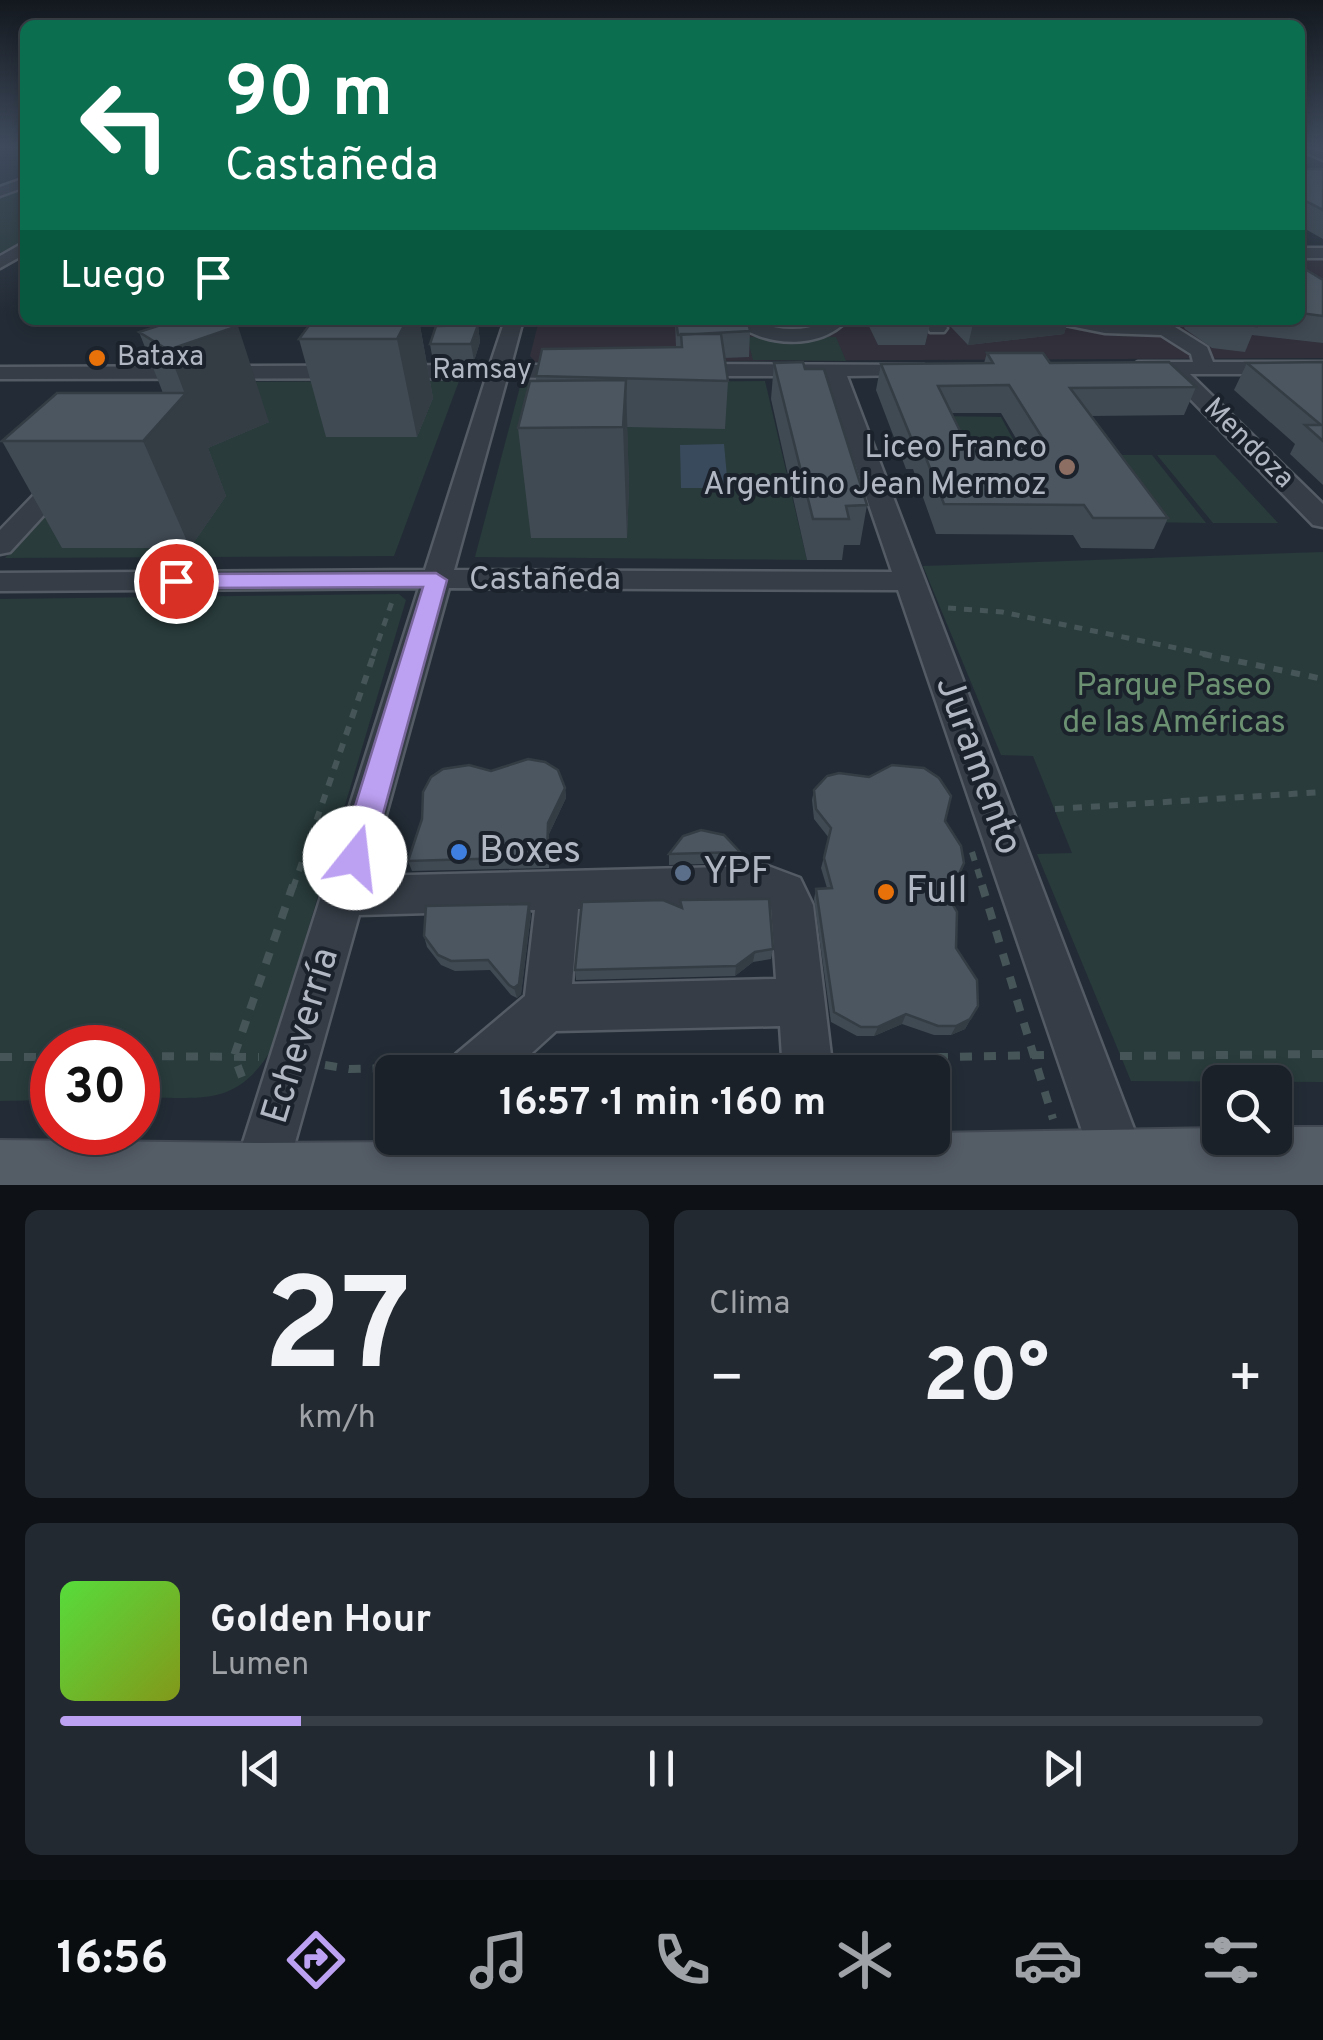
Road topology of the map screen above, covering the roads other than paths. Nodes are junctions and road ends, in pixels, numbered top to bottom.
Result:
1 (512, 325) edge
2 (748, 325) edge
3 (832, 325) edge
4 (1093, 325) edge
5 (1167, 325) edge
6 (188, 346) edge
7 (1114, 368) edge
8 (1172, 368) junction
9 (1205, 368) junction
10 (1323, 368) edge
11 (942, 369) edge
12 (674, 370) edge
13 (834, 370) junction
14 (497, 371) junction
15 (595, 371) edge
16 (163, 372) junction
17 (0, 373) edge
18 (136, 400) edge
19 (84, 456) edge
20 (1323, 519) edge
21 (0, 546) edge
22 (436, 580) junction
23 (0, 582) edge
24 (915, 595) junction
25 (558, 890) junction
26 (344, 896) junction
27 (803, 1002) junction
28 (547, 1008) junction
29 (492, 1055) edge
30 (807, 1055) edge
31 (545, 1155) edge
32 (870, 1155) edge
33 (410, 1156) edge
34 (1323, 1160) edge
35 (1093, 1163) junction
36 (0, 1174) edge
37 (267, 1181) edge

1 - 14 street, Echeverría
2 - 3 street
4 - 5 street
5 - 9 street
6 - 16 street
7 - 8 street
8 - 9 street
8 - 20 street, Mendoza
9 - 10 street
11 - 13 street
12 - 13 street
13 - 24 street, Juramento
14 - 15 street, Ramsay
14 - 16 street, Ramsay
14 - 22 street, Echeverría
16 - 17 street, Ramsay
16 - 18 street
19 - 21 street
22 - 23 street, Castañeda
22 - 24 street, Castañeda
22 - 26 street, Echeverría
24 - 35 street, Juramento
25 - 26 street
25 - 27 street
25 - 28 street
26 - 37 street, Echeverría
27 - 28 street
27 - 30 street
28 - 29 street
31 - 33 main road
32 - 35 main road
33 - 37 main road
34 - 35 main road
36 - 37 main road

